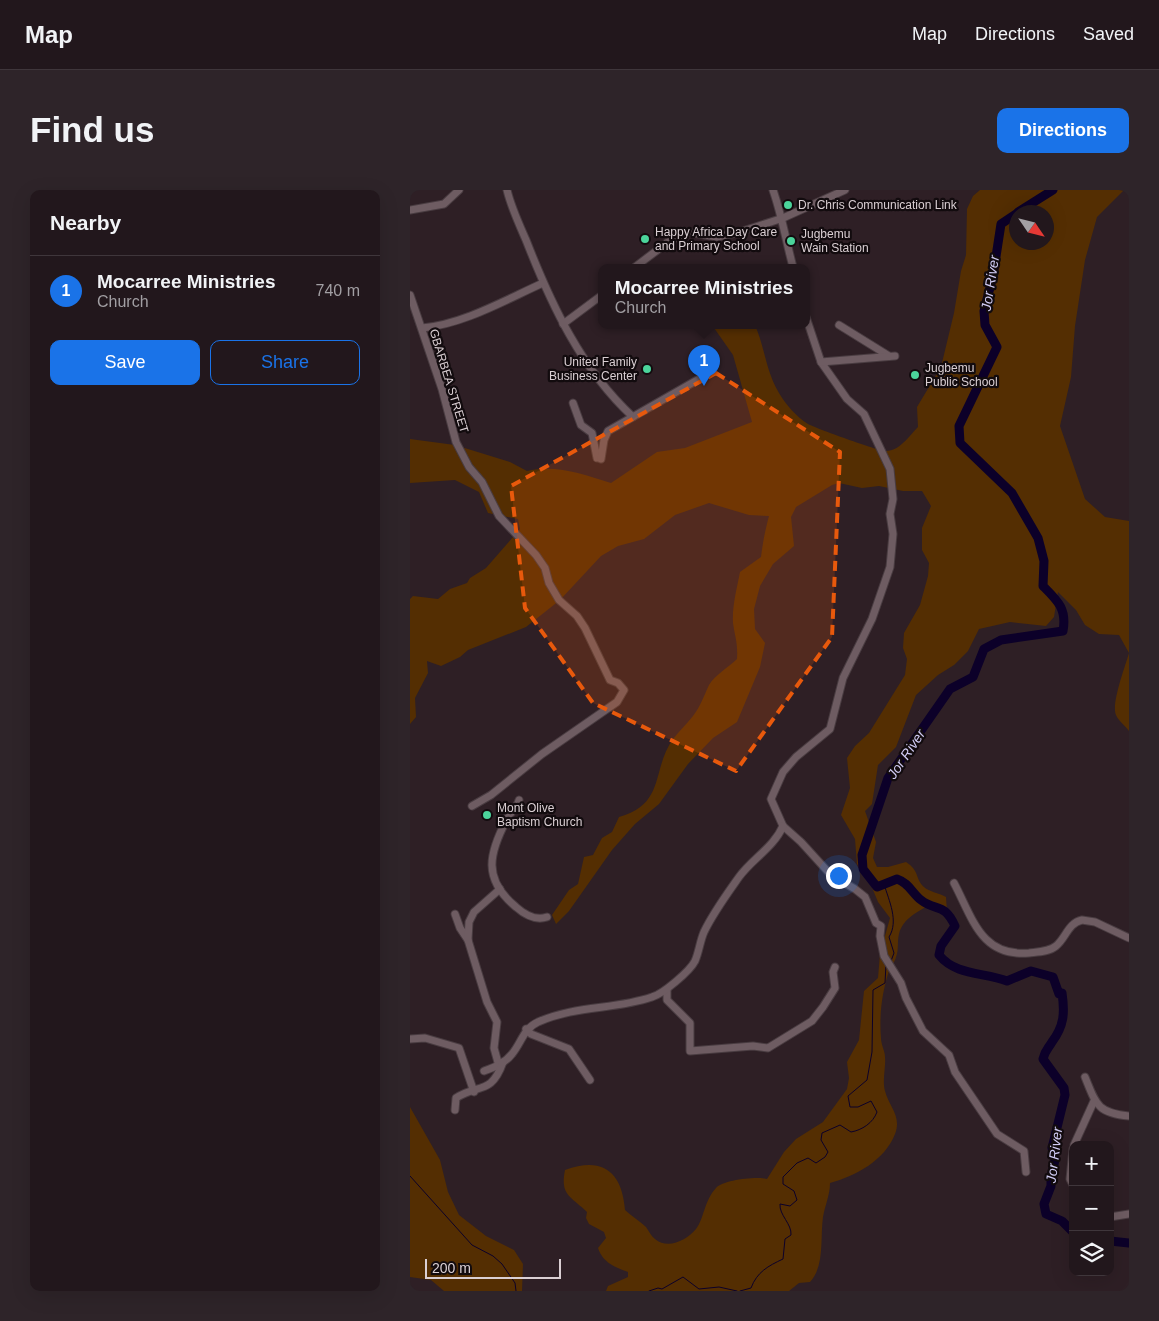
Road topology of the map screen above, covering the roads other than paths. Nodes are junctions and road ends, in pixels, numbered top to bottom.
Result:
1 (459, 190) edge
2 (506, 190) edge
3 (773, 190) edge
4 (845, 190) edge
5 (410, 210) edge
6 (782, 218) junction
7 (639, 264) edge
8 (792, 264) edge
9 (543, 283) junction
10 (410, 295) edge
11 (598, 298) edge
12 (563, 324) junction
13 (839, 325) dead end
14 (422, 328) junction
15 (810, 329) edge
16 (821, 362) junction
17 (699, 379) dead end
18 (573, 403) dead end
19 (633, 418) junction
20 (519, 800) dead end
21 (472, 806) dead end
22 (783, 826) junction
23 (954, 883) dead end
24 (500, 889) junction
25 (455, 914) dead end
26 (547, 917) dead end
27 (1129, 938) edge
28 (468, 940) junction
29 (836, 967) dead end
30 (668, 990) junction
31 (526, 1029) junction
32 (410, 1039) edge
33 (501, 1064) junction
34 (484, 1071) dead end
35 (1085, 1077) dead end
36 (590, 1080) dead end
37 (474, 1092) junction
38 (1094, 1101) junction
39 (456, 1110) dead end
40 (1129, 1116) edge
41 (1076, 1141) edge
42 (1026, 1172) dead end
43 (1129, 1214) edge
44 (1114, 1216) edge

1 - 5 street
2 - 9 street
3 - 6 street
4 - 6 street
6 - 7 street
6 - 8 street
9 - 12 street
9 - 14 street
10 - 14 street, GBARBEA STREET
11 - 12 street
12 - 19 street
13 - 16 street
14 - 21 street, GBARBEA STREET
15 - 16 street
16 - 22 street
17 - 19 street
18 - 19 street
20 - 24 street
22 - 30 street
22 - 42 street
23 - 27 street
24 - 26 street
24 - 28 street
25 - 28 street
28 - 33 street
29 - 30 street
30 - 31 street
31 - 33 street
31 - 36 street
32 - 37 street
33 - 34 street
33 - 37 street
35 - 38 street
37 - 39 street
38 - 40 street
38 - 41 street
43 - 44 street

